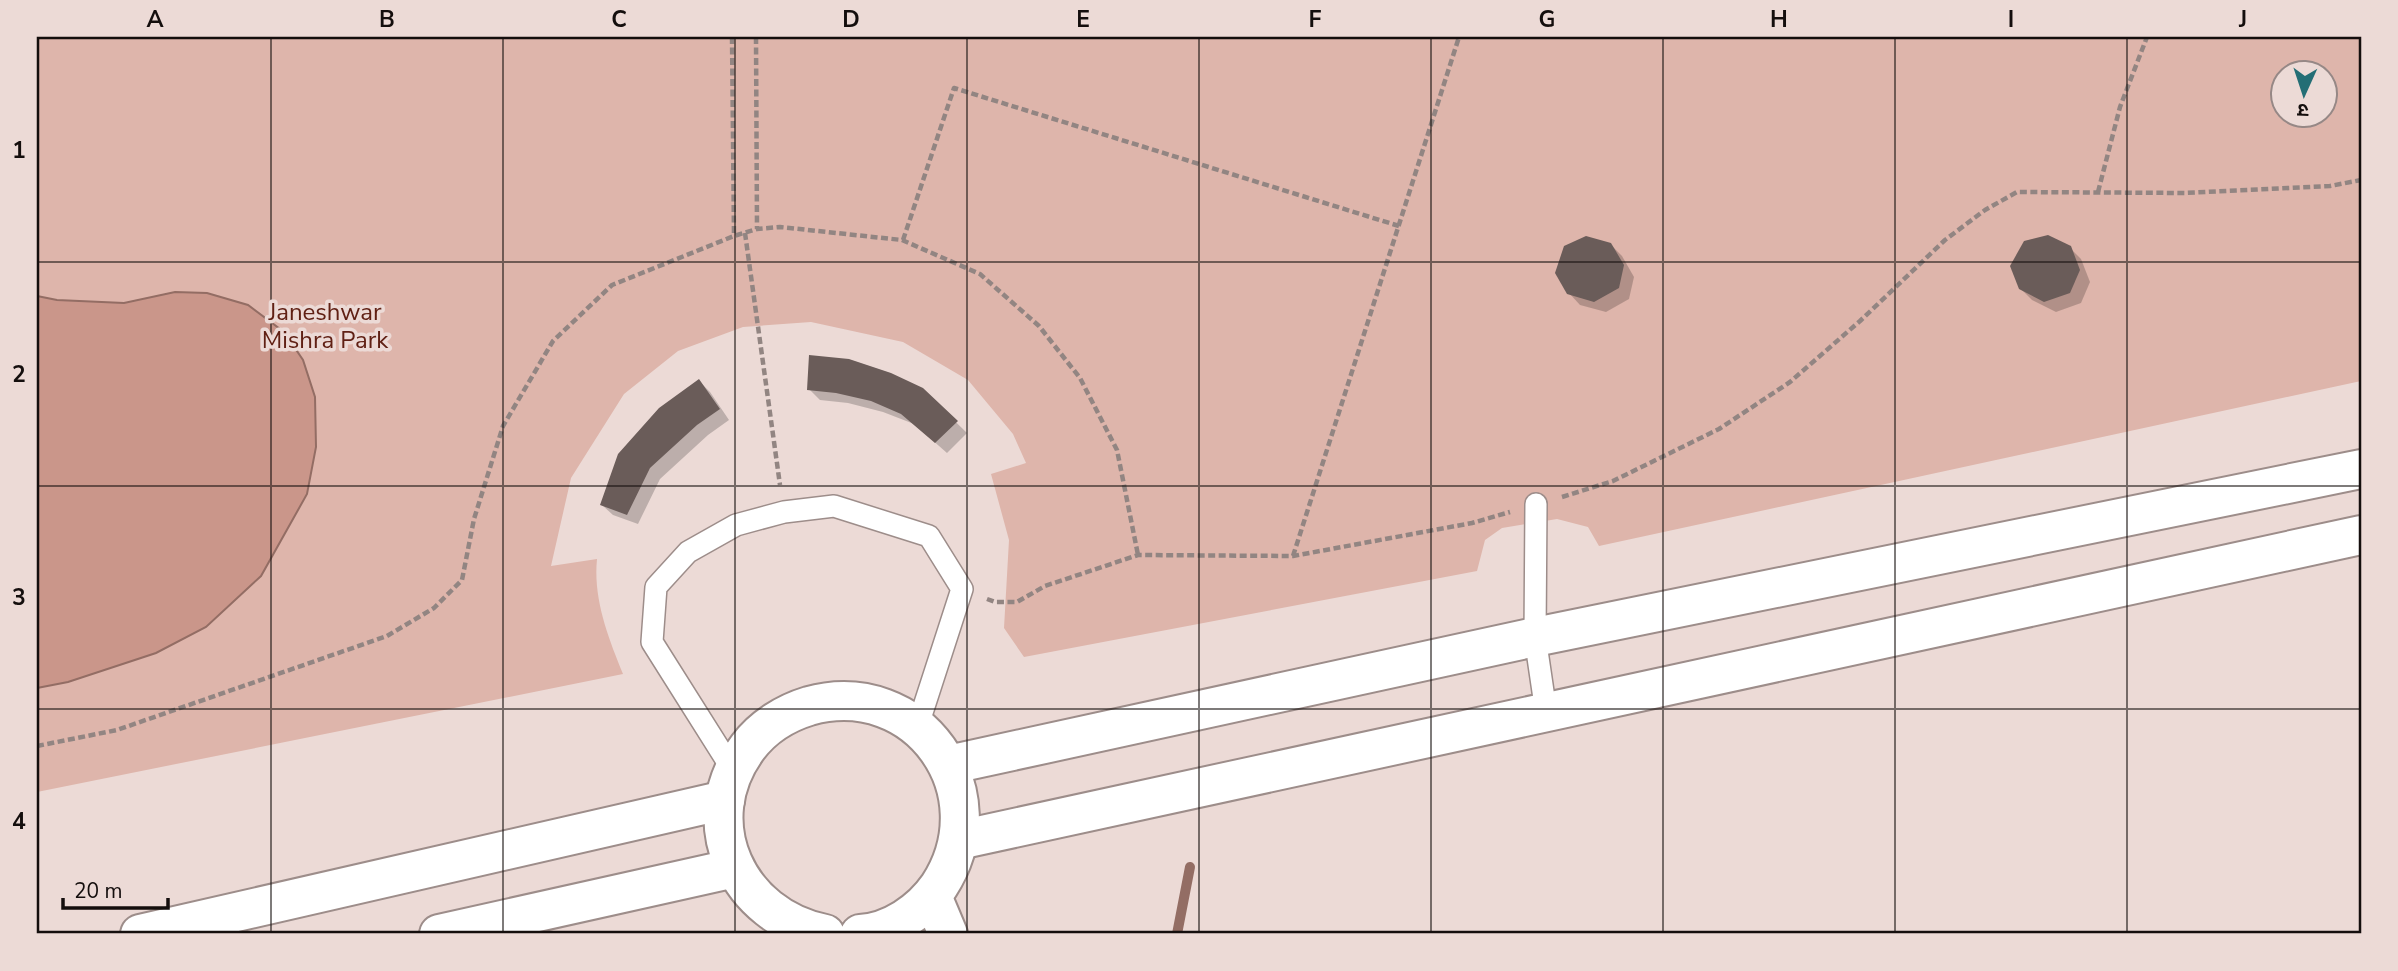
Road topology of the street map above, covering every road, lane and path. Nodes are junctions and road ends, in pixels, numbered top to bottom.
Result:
1 (732, 37) edge
2 (756, 37) edge
3 (1459, 37) edge
4 (2147, 37) edge
5 (2361, 180) edge
6 (2098, 192) junction
7 (1399, 226) junction
8 (757, 229) junction
9 (745, 233) junction
10 (734, 236) junction
11 (902, 240) junction
12 (2361, 469) edge
13 (1536, 504) junction
14 (784, 512) junction
15 (2361, 535) edge
16 (1138, 555) junction
17 (1293, 556) junction
18 (962, 589) junction
19 (1535, 637) junction
20 (1546, 712) junction
21 (917, 728) junction
22 (37, 746) edge
23 (948, 765) junction
24 (729, 786) junction
25 (959, 840) junction
26 (736, 868) junction
27 (932, 896) junction
28 (141, 934) edge
29 (439, 934) edge
30 (825, 934) edge
31 (860, 934) edge
32 (867, 934) edge
33 (948, 934) edge

1 - 10 path
2 - 8 path
3 - 7 path
4 - 6 path
5 - 6 path
6 - 13 path
7 - 11 path
7 - 17 path
8 - 9 path
8 - 11 path
9 - 10 path
9 - 14 path
10 - 22 path
11 - 16 path
12 - 19 street
13 - 17 path
13 - 19 lane
14 - 18 lane
14 - 24 lane
15 - 20 street
16 - 17 path
16 - 18 path
18 - 21 lane
19 - 20 lane
19 - 23 street
20 - 25 street
21 - 23 street
21 - 24 street
23 - 25 street
24 - 26 street
24 - 28 street
25 - 27 street
26 - 29 street
26 - 30 street
27 - 32 street
27 - 33 street
31 - 32 street

